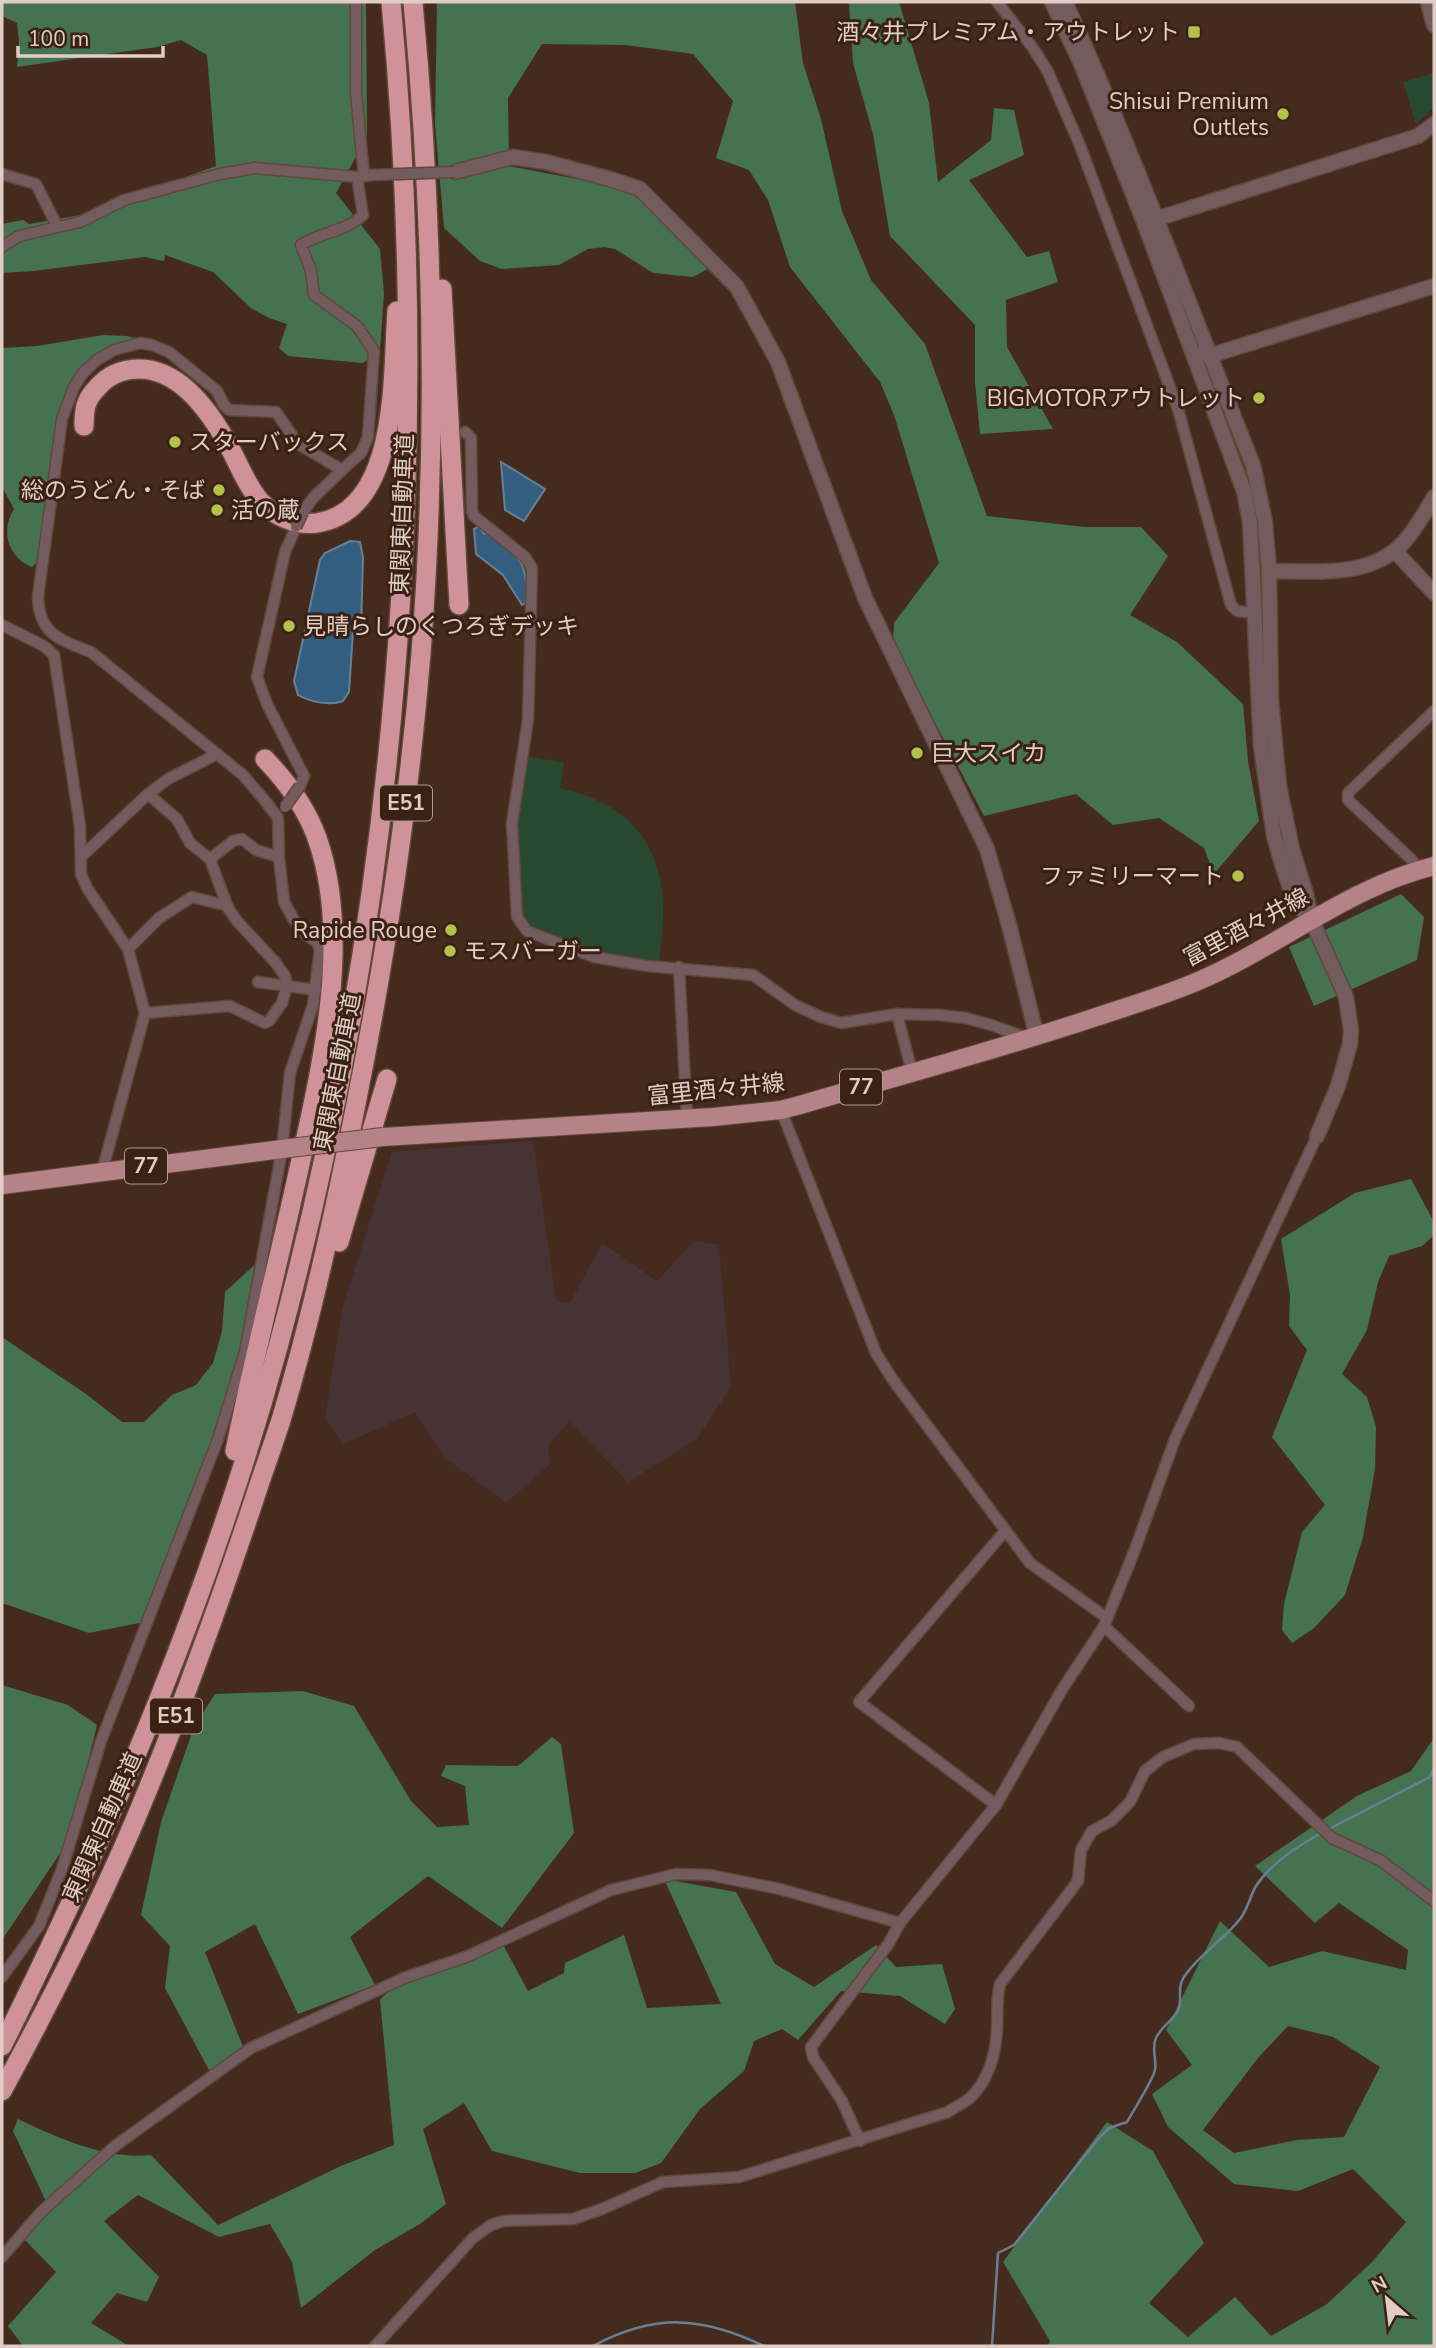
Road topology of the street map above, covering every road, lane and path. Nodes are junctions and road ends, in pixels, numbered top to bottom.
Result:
1 (356, 2) edge
2 (391, 2) edge
3 (413, 2) edge
4 (997, 2) edge
5 (1052, 2) edge
6 (1065, 2) edge
7 (1428, 2) edge
8 (1434, 25) edge
9 (1434, 124) edge
10 (423, 132) junction
11 (455, 172) joint
12 (2, 174) edge
13 (364, 176) junction
14 (405, 202) junction
15 (1156, 219) junction
16 (57, 226) junction
17 (2, 247) edge
18 (1434, 286) edge
19 (1191, 348) junction
20 (1210, 356) junction
21 (1208, 389) junction
22 (84, 426) dead end
23 (465, 432) dead end
24 (342, 470) junction
25 (1434, 497) edge
26 (1395, 551) junction
27 (1269, 571) junction
28 (1434, 593) edge
29 (459, 605) dead end
30 (1254, 613) junction
31 (2, 625) edge
32 (69, 644) junction
33 (54, 655) junction
34 (1434, 711) edge
35 (217, 754) junction
36 (265, 759) dead end
37 (148, 794) junction
38 (278, 818) junction
39 (81, 857) junction
40 (279, 857) junction
41 (211, 859) junction
42 (1434, 866) edge
43 (1415, 871) junction
44 (228, 906) junction
45 (1312, 921) junction
46 (128, 949) junction
47 (679, 967) junction
48 (258, 982) dead end
49 (287, 986) junction
50 (316, 990) junction
51 (145, 1013) junction
52 (897, 1014) junction
53 (1030, 1039) junction
54 (912, 1072) junction
55 (387, 1079) dead end
56 (781, 1110) junction
57 (687, 1119) junction
58 (1317, 1136) joint
59 (286, 1149) junction
60 (102, 1172) junction
61 (2, 1185) edge
62 (299, 1352) junction
63 (1005, 1531) junction
64 (214, 1551) junction
65 (1105, 1622) junction
66 (1189, 1706) dead end
67 (996, 1805) junction
68 (1434, 1901) edge
69 (900, 1923) junction
70 (2, 1977) edge
71 (2, 2046) edge
72 (2, 2091) edge
73 (860, 2141) junction
74 (2, 2257) edge
75 (375, 2346) edge

1 - 13 street
2 - 14 highway, 東関東自動車道 / E51
3 - 10 highway, 東関東自動車道 / E51
4 - 30 street
5 - 19 street
6 - 15 street
7 - 8 street
9 - 15 street
10 - 29 highway
10 - 62 highway, 東関東自動車道 / E51
11 - 13 street, bridge
11 - 53 street
12 - 16 street
13 - 16 street
13 - 24 street
14 - 22 highway
14 - 64 highway, 東関東自動車道 / E51
15 - 20 street
16 - 17 street
18 - 20 street
19 - 20 street
19 - 21 street
20 - 21 street
20 - 27 street
21 - 30 street
23 - 47 street
24 - 32 street
24 - 38 street, bridge
25 - 26 street
26 - 27 street
26 - 28 street
27 - 45 street
30 - 45 street
31 - 33 street
32 - 33 street
32 - 35 street
33 - 39 street
34 - 43 street
35 - 37 street
35 - 38 street
36 - 64 highway
37 - 39 street
37 - 41 street
38 - 40 street
39 - 46 street
40 - 41 street
40 - 50 street
41 - 44 street
42 - 43 main road, 富里酒々井線 / 77
43 - 45 main road, 富里酒々井線 / 77
44 - 46 street
44 - 49 street
45 - 53 main road, 富里酒々井線 / 77
45 - 58 street
46 - 51 street
47 - 52 street
47 - 57 street
48 - 49 street
49 - 50 street
49 - 51 street
50 - 59 street
51 - 60 street
52 - 53 street
52 - 54 street
53 - 54 main road, 富里酒々井線 / 77
54 - 56 main road, 富里酒々井線 / 77
55 - 62 highway
56 - 57 main road, 富里酒々井線 / 77
56 - 63 street
57 - 59 main road, 富里酒々井線 / 77, bridge
58 - 65 street
59 - 60 main road, 富里酒々井線 / 77
59 - 70 street
60 - 61 main road, 富里酒々井線 / 77
62 - 72 highway, 東関東自動車道 / E51
63 - 65 street
63 - 67 street
64 - 71 highway, 東関東自動車道 / E51
65 - 66 street
65 - 67 street
67 - 69 street
68 - 73 street
69 - 73 street
69 - 74 street
73 - 75 street

